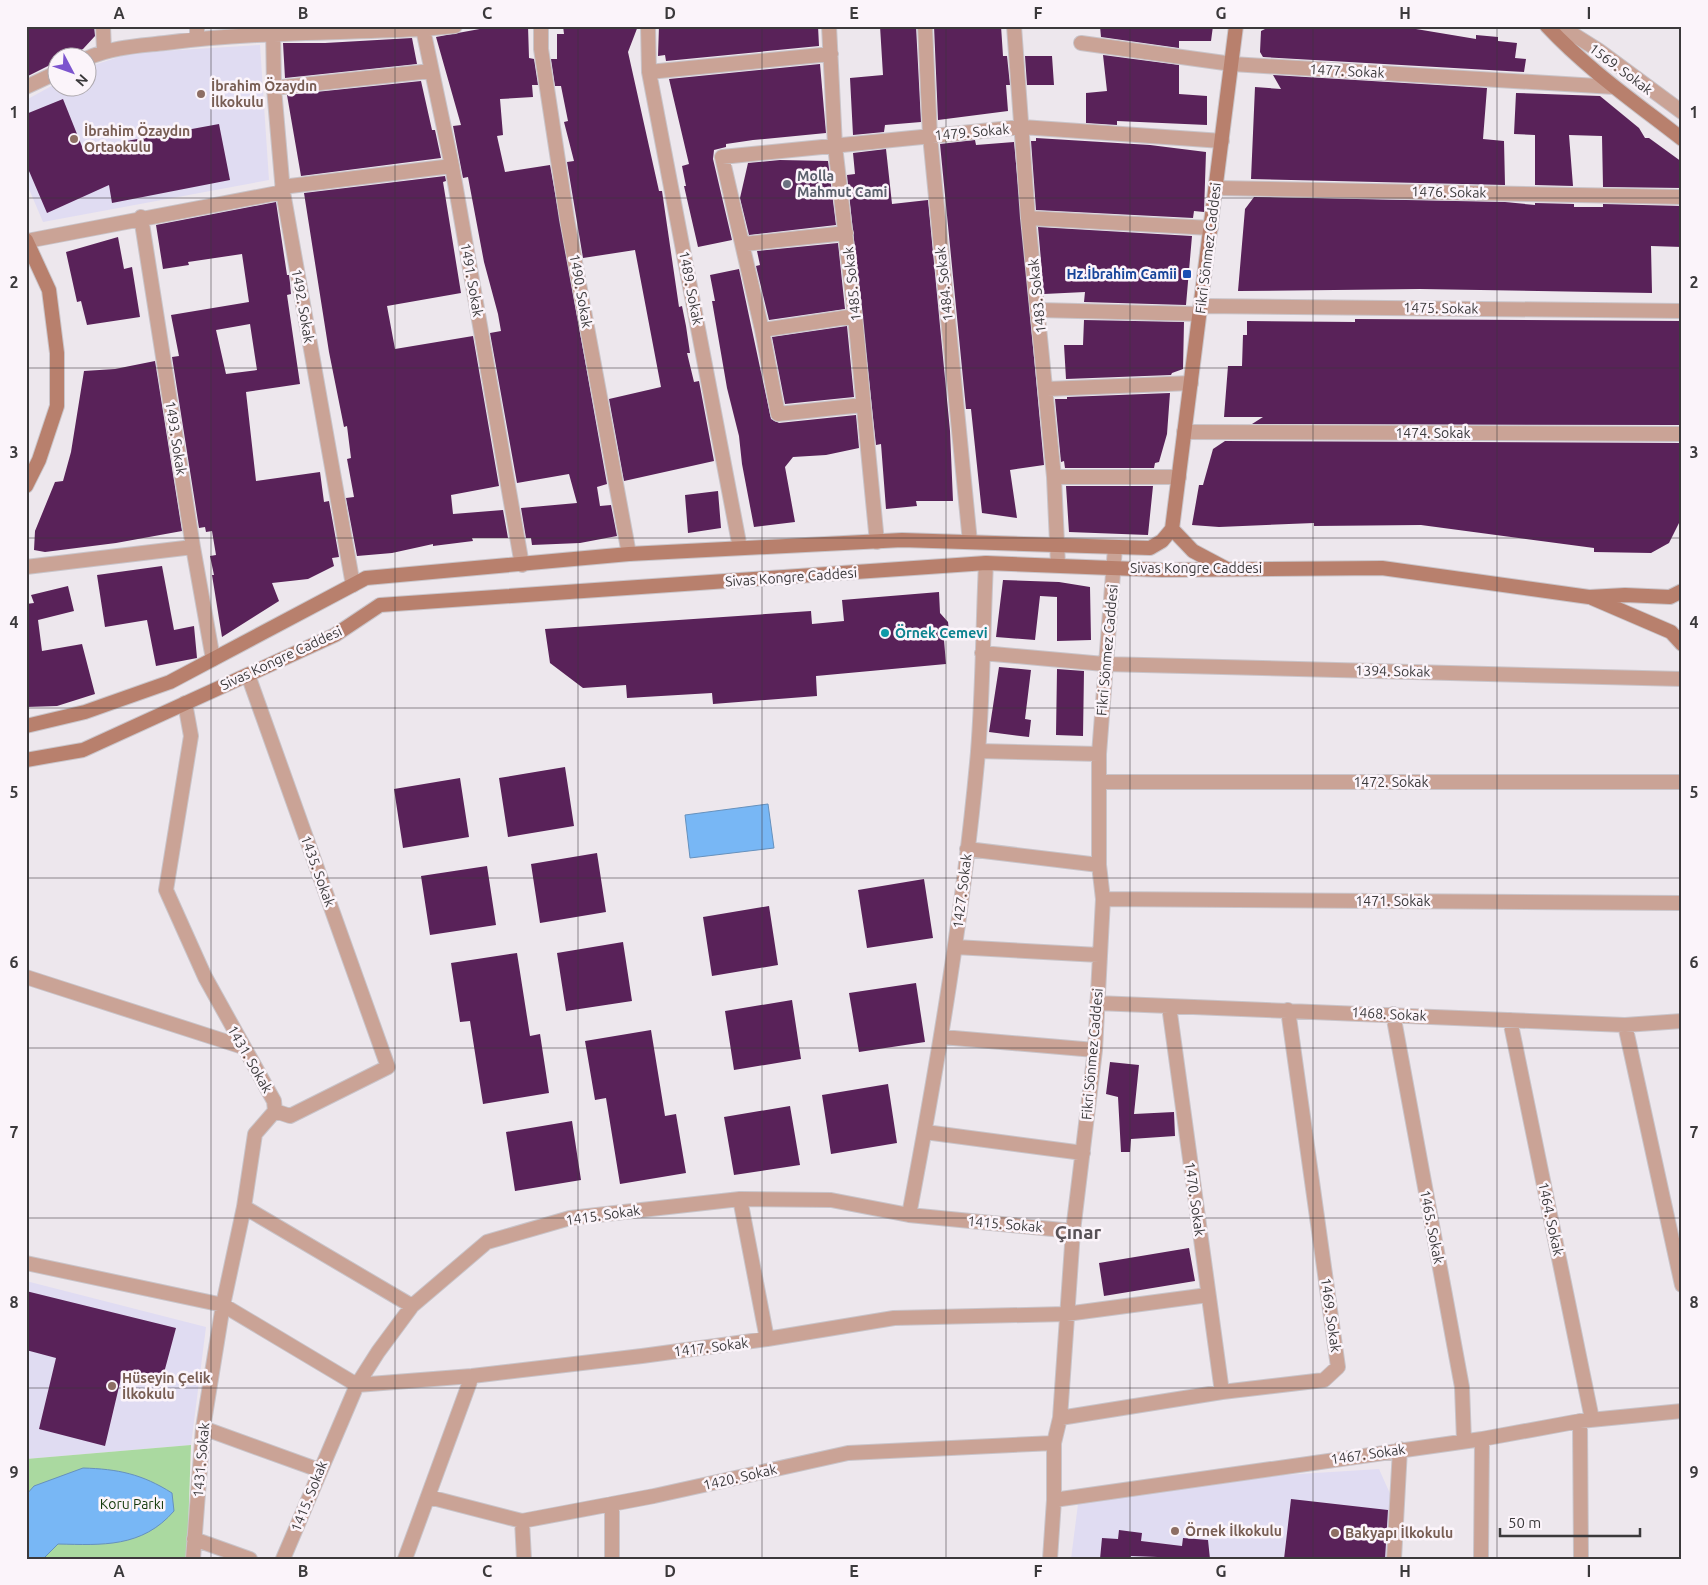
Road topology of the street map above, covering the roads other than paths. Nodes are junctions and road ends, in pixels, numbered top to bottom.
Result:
1 (103, 26) edge
2 (455, 26) edge
3 (541, 26) edge
4 (648, 26) edge
5 (829, 26) edge
6 (925, 26) edge
7 (1014, 26) edge
8 (1236, 26) edge
9 (1547, 26) edge
10 (1560, 26) edge
11 (370, 29) edge
12 (424, 29) junction
13 (273, 30) edge
14 (197, 32) edge
15 (1081, 43) dead end
16 (104, 50) junction
17 (98, 53) edge
18 (831, 54) junction
19 (1232, 64) junction
20 (431, 71) junction
21 (649, 72) junction
22 (48, 76) edge
23 (26, 86) edge
24 (1614, 87) junction
25 (274, 88) junction
26 (1658, 96) junction
27 (1682, 101) edge
28 (1682, 112) edge
29 (1022, 127) junction
30 (930, 136) junction
31 (1682, 139) edge
32 (1222, 141) junction
33 (835, 146) junction
34 (452, 166) junction
35 (1216, 188) junction
36 (283, 189) junction
37 (1682, 196) edge
38 (141, 217) junction
39 (1028, 218) junction
40 (1211, 228) junction
41 (846, 233) junction
42 (27, 240) edge
43 (744, 244) junction
44 (1038, 310) junction
45 (1200, 310) junction
46 (1682, 310) edge
47 (856, 316) junction
48 (762, 330) junction
49 (1190, 383) junction
50 (1047, 389) junction
51 (863, 406) junction
52 (1184, 432) junction
53 (1682, 434) edge
54 (1054, 477) junction
55 (1179, 477) junction
56 (26, 486) edge
57 (1172, 530) junction
58 (877, 542) junction
59 (970, 542) junction
60 (1058, 546) junction
61 (192, 547) junction
62 (740, 548) junction
63 (1115, 548) junction
64 (629, 554) junction
65 (986, 563) junction
66 (522, 565) junction
67 (1058, 565) junction
68 (26, 567) edge
69 (1113, 569) junction
70 (1226, 569) junction
71 (353, 584) junction
72 (1682, 591) edge
73 (1589, 597) junction
74 (1682, 644) edge
75 (982, 653) junction
76 (214, 659) junction
77 (1104, 664) junction
78 (248, 675) junction
79 (1682, 679) edge
80 (185, 702) junction
81 (26, 726) edge
82 (978, 751) junction
83 (1099, 754) junction
84 (26, 760) edge
85 (1100, 782) junction
86 (1682, 782) edge
87 (967, 849) junction
88 (1099, 865) junction
89 (1103, 899) junction
90 (1682, 903) edge
91 (954, 947) junction
92 (1099, 955) junction
93 (26, 977) edge
94 (1097, 1003) junction
95 (1169, 1006) junction
96 (1288, 1010) junction
97 (1393, 1014) junction
98 (1510, 1020) junction
99 (1682, 1021) edge
100 (1625, 1025) junction
101 (942, 1037) junction
102 (243, 1047) junction
103 (1095, 1050) junction
104 (275, 1111) junction
105 (925, 1132) junction
106 (1083, 1153) junction
107 (740, 1199) junction
108 (244, 1207) junction
109 (909, 1215) junction
110 (1073, 1231) junction
111 (26, 1263) edge
112 (1682, 1286) edge
113 (1208, 1295) junction
114 (223, 1305) junction
115 (412, 1306) junction
116 (1066, 1314) junction
117 (768, 1339) junction
118 (472, 1376) junction
119 (357, 1385) junction
120 (1222, 1392) junction
121 (1682, 1411) edge
122 (1060, 1418) junction
123 (1586, 1420) junction
124 (203, 1428) junction
125 (1482, 1438) junction
126 (1464, 1441) junction
127 (1054, 1443) junction
128 (1400, 1449) junction
129 (319, 1470) junction
130 (429, 1498) junction
131 (1054, 1500) junction
132 (612, 1504) junction
133 (522, 1520) junction
134 (194, 1539) junction
135 (1050, 1558) edge
136 (192, 1559) edge
137 (250, 1559) edge
138 (283, 1559) edge
139 (405, 1559) edge
140 (524, 1559) edge
141 (612, 1559) edge
142 (1045, 1559) edge
143 (1394, 1559) edge
144 (1482, 1559) edge
145 (1581, 1559) edge

1 - 16 street
2 - 12 street
3 - 64 street, 1490. Sokak
4 - 21 street, 1489. Sokak
5 - 18 street, 1485. Sokak
6 - 30 street, 1484. Sokak
7 - 29 street, 1483. Sokak
8 - 19 main road, Fikri Sönmez Caddesi
9 - 24 main road
10 - 26 street, 1569. Sokak
11 - 12 street
11 - 13 street
12 - 20 street, 1491. Sokak
13 - 14 street
13 - 25 street, 1492. Sokak
14 - 16 street
15 - 19 street, 1477. Sokak
16 - 17 street
18 - 21 street
18 - 33 street, 1485. Sokak
19 - 24 street, 1477. Sokak
19 - 32 main road, Fikri Sönmez Caddesi
20 - 25 street
20 - 34 street, 1491. Sokak
21 - 62 street, 1489. Sokak
22 - 23 street
24 - 31 main road
25 - 36 street, 1492. Sokak
26 - 27 street
26 - 28 street, 1569. Sokak
29 - 30 street, 1479. Sokak
29 - 32 street, 1479. Sokak
29 - 39 street, 1483. Sokak
30 - 33 street, 1479. Sokak
30 - 59 street, 1484. Sokak
32 - 35 main road, Fikri Sönmez Caddesi
33 - 41 street, 1485. Sokak
33 - 43 street, 1479. Sokak
34 - 36 street
34 - 66 street, 1491. Sokak
35 - 37 street, 1476. Sokak
35 - 40 main road, Fikri Sönmez Caddesi
36 - 38 street
36 - 71 street, 1492. Sokak
38 - 42 street
38 - 61 street, 1493. Sokak
39 - 40 street
39 - 44 street, 1483. Sokak
40 - 45 main road, Fikri Sönmez Caddesi
41 - 43 street
41 - 47 street, 1485. Sokak
42 - 56 main road
43 - 48 street
44 - 45 street, 1475. Sokak
44 - 50 street, 1483. Sokak
45 - 46 street, 1475. Sokak
45 - 49 main road, Fikri Sönmez Caddesi
47 - 48 street
47 - 51 street, 1485. Sokak
48 - 51 street
49 - 50 street
49 - 52 main road, Fikri Sönmez Caddesi
50 - 54 street, 1483. Sokak
51 - 58 street, 1485. Sokak
52 - 53 street, 1474. Sokak
52 - 55 main road, Fikri Sönmez Caddesi
54 - 55 street
54 - 60 street, 1483. Sokak
55 - 57 main road, Fikri Sönmez Caddesi
57 - 63 main road, Sivas Kongre Caddesi
57 - 70 main road
58 - 59 main road, Sivas Kongre Caddesi
58 - 62 main road, Sivas Kongre Caddesi
59 - 60 main road, Sivas Kongre Caddesi
60 - 63 main road, Sivas Kongre Caddesi
60 - 67 street, 1483. Sokak
61 - 68 street
61 - 76 street, 1493. Sokak
62 - 64 main road, Sivas Kongre Caddesi
63 - 69 street, Fikri Sönmez Caddesi
64 - 66 main road, Sivas Kongre Caddesi
65 - 67 main road, Sivas Kongre Caddesi
65 - 75 street, 1427. Sokak
65 - 78 main road, Sivas Kongre Caddesi
66 - 71 main road, Sivas Kongre Caddesi
67 - 69 main road, Sivas Kongre Caddesi
69 - 70 main road, Sivas Kongre Caddesi
69 - 77 street, Fikri Sönmez Caddesi
70 - 73 main road, Sivas Kongre Caddesi
71 - 76 main road, Sivas Kongre Caddesi
72 - 73 main road, Sivas Kongre Caddesi
73 - 74 main road, Sivas Kongre Caddesi
75 - 77 street, 1394. Sokak
75 - 82 street, 1427. Sokak
76 - 81 main road, Sivas Kongre Caddesi
77 - 79 street, 1394. Sokak
77 - 83 street, Fikri Sönmez Caddesi
78 - 80 main road, Sivas Kongre Caddesi
78 - 104 street, 1435. Sokak
80 - 84 main road, Sivas Kongre Caddesi
80 - 102 street, 1431. Sokak
82 - 83 street
82 - 87 street, 1427. Sokak
83 - 85 street, Fikri Sönmez Caddesi
85 - 86 street, 1472. Sokak
85 - 88 street, Fikri Sönmez Caddesi
87 - 88 street
87 - 91 street, 1427. Sokak
88 - 89 street, Fikri Sönmez Caddesi
89 - 90 street, 1471. Sokak
89 - 92 street, Fikri Sönmez Caddesi
91 - 92 street
91 - 101 street, 1427. Sokak
92 - 94 street, Fikri Sönmez Caddesi
93 - 102 street
94 - 95 street, 1468. Sokak
94 - 103 street, Fikri Sönmez Caddesi
95 - 96 street, 1468. Sokak
95 - 113 street, 1470. Sokak
96 - 97 street, 1468. Sokak
96 - 120 street, 1469. Sokak
97 - 98 street, 1468. Sokak
97 - 126 street, 1465. Sokak
98 - 100 street, 1468. Sokak
98 - 123 street, 1464. Sokak
99 - 100 street, 1468. Sokak
100 - 112 street
101 - 103 street
101 - 105 street, 1427. Sokak
102 - 104 street, 1431. Sokak
103 - 106 street, Fikri Sönmez Caddesi
104 - 108 street, 1431. Sokak
105 - 106 street
105 - 109 street, 1427. Sokak
106 - 110 street, Fikri Sönmez Caddesi
107 - 109 street, 1415. Sokak
107 - 115 street, 1415. Sokak
107 - 117 street
108 - 114 street, 1431. Sokak
108 - 115 street
109 - 110 street, 1415. Sokak
110 - 116 street, Fikri Sönmez Caddesi
111 - 114 street
113 - 116 street, 1417. Sokak
113 - 120 street, 1470. Sokak
114 - 119 street
114 - 124 street, 1431. Sokak
115 - 119 street, 1415. Sokak
116 - 117 street, 1417. Sokak
116 - 122 street, Fikri Sönmez Caddesi
117 - 118 street, 1417. Sokak
118 - 119 street, 1417. Sokak
118 - 130 street
119 - 129 street, 1415. Sokak
120 - 122 street, 1469. Sokak
121 - 123 street, 1467. Sokak
122 - 127 street, Fikri Sönmez Caddesi
123 - 125 street, 1467. Sokak
123 - 145 street, 1464. Sokak
124 - 129 street
124 - 134 street, 1431. Sokak
125 - 126 street, 1467. Sokak
125 - 144 street
126 - 128 street, 1467. Sokak
127 - 131 street, Fikri Sönmez Caddesi
127 - 132 street, 1420. Sokak
128 - 131 street, 1467. Sokak
128 - 143 street
129 - 138 street, 1415. Sokak
130 - 133 street, 1420. Sokak
130 - 139 street
131 - 135 street, Fikri Sönmez Caddesi
132 - 133 street, 1420. Sokak
132 - 141 street
133 - 140 street
134 - 136 street, 1431. Sokak
134 - 137 street
135 - 142 street

